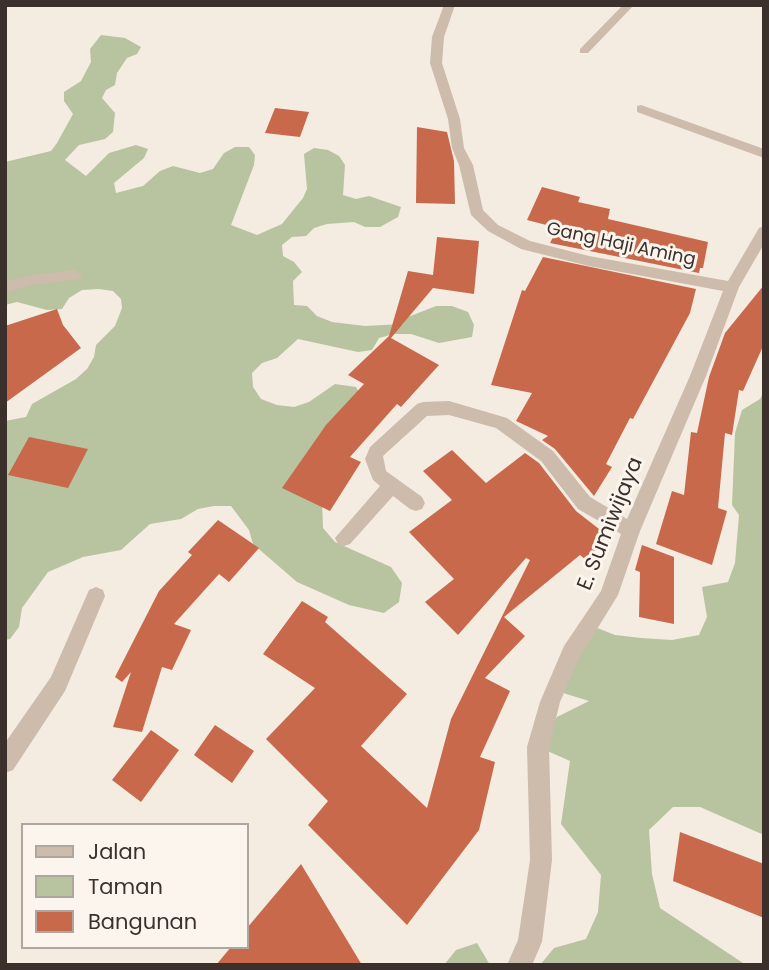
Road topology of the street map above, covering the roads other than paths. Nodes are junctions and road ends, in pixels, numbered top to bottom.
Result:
1 (450, 5) edge
2 (629, 5) edge
3 (584, 51) dead end
4 (641, 108) dead end
5 (764, 154) edge
6 (764, 231) edge
7 (75, 275) dead end
8 (732, 287) junction
9 (5, 288) edge
10 (392, 485) junction
11 (416, 503) dead end
12 (631, 531) junction
13 (344, 538) dead end
14 (96, 596) dead end
15 (5, 762) edge
16 (519, 965) edge

1 - 8 street, Gang Haji Aming
2 - 3 street
4 - 5 street
6 - 8 street, E. Sumiwijaya
7 - 9 street
8 - 12 street, E. Sumiwijaya
10 - 11 street
10 - 12 street
10 - 13 street
12 - 16 street, E. Sumiwijaya
14 - 15 street

